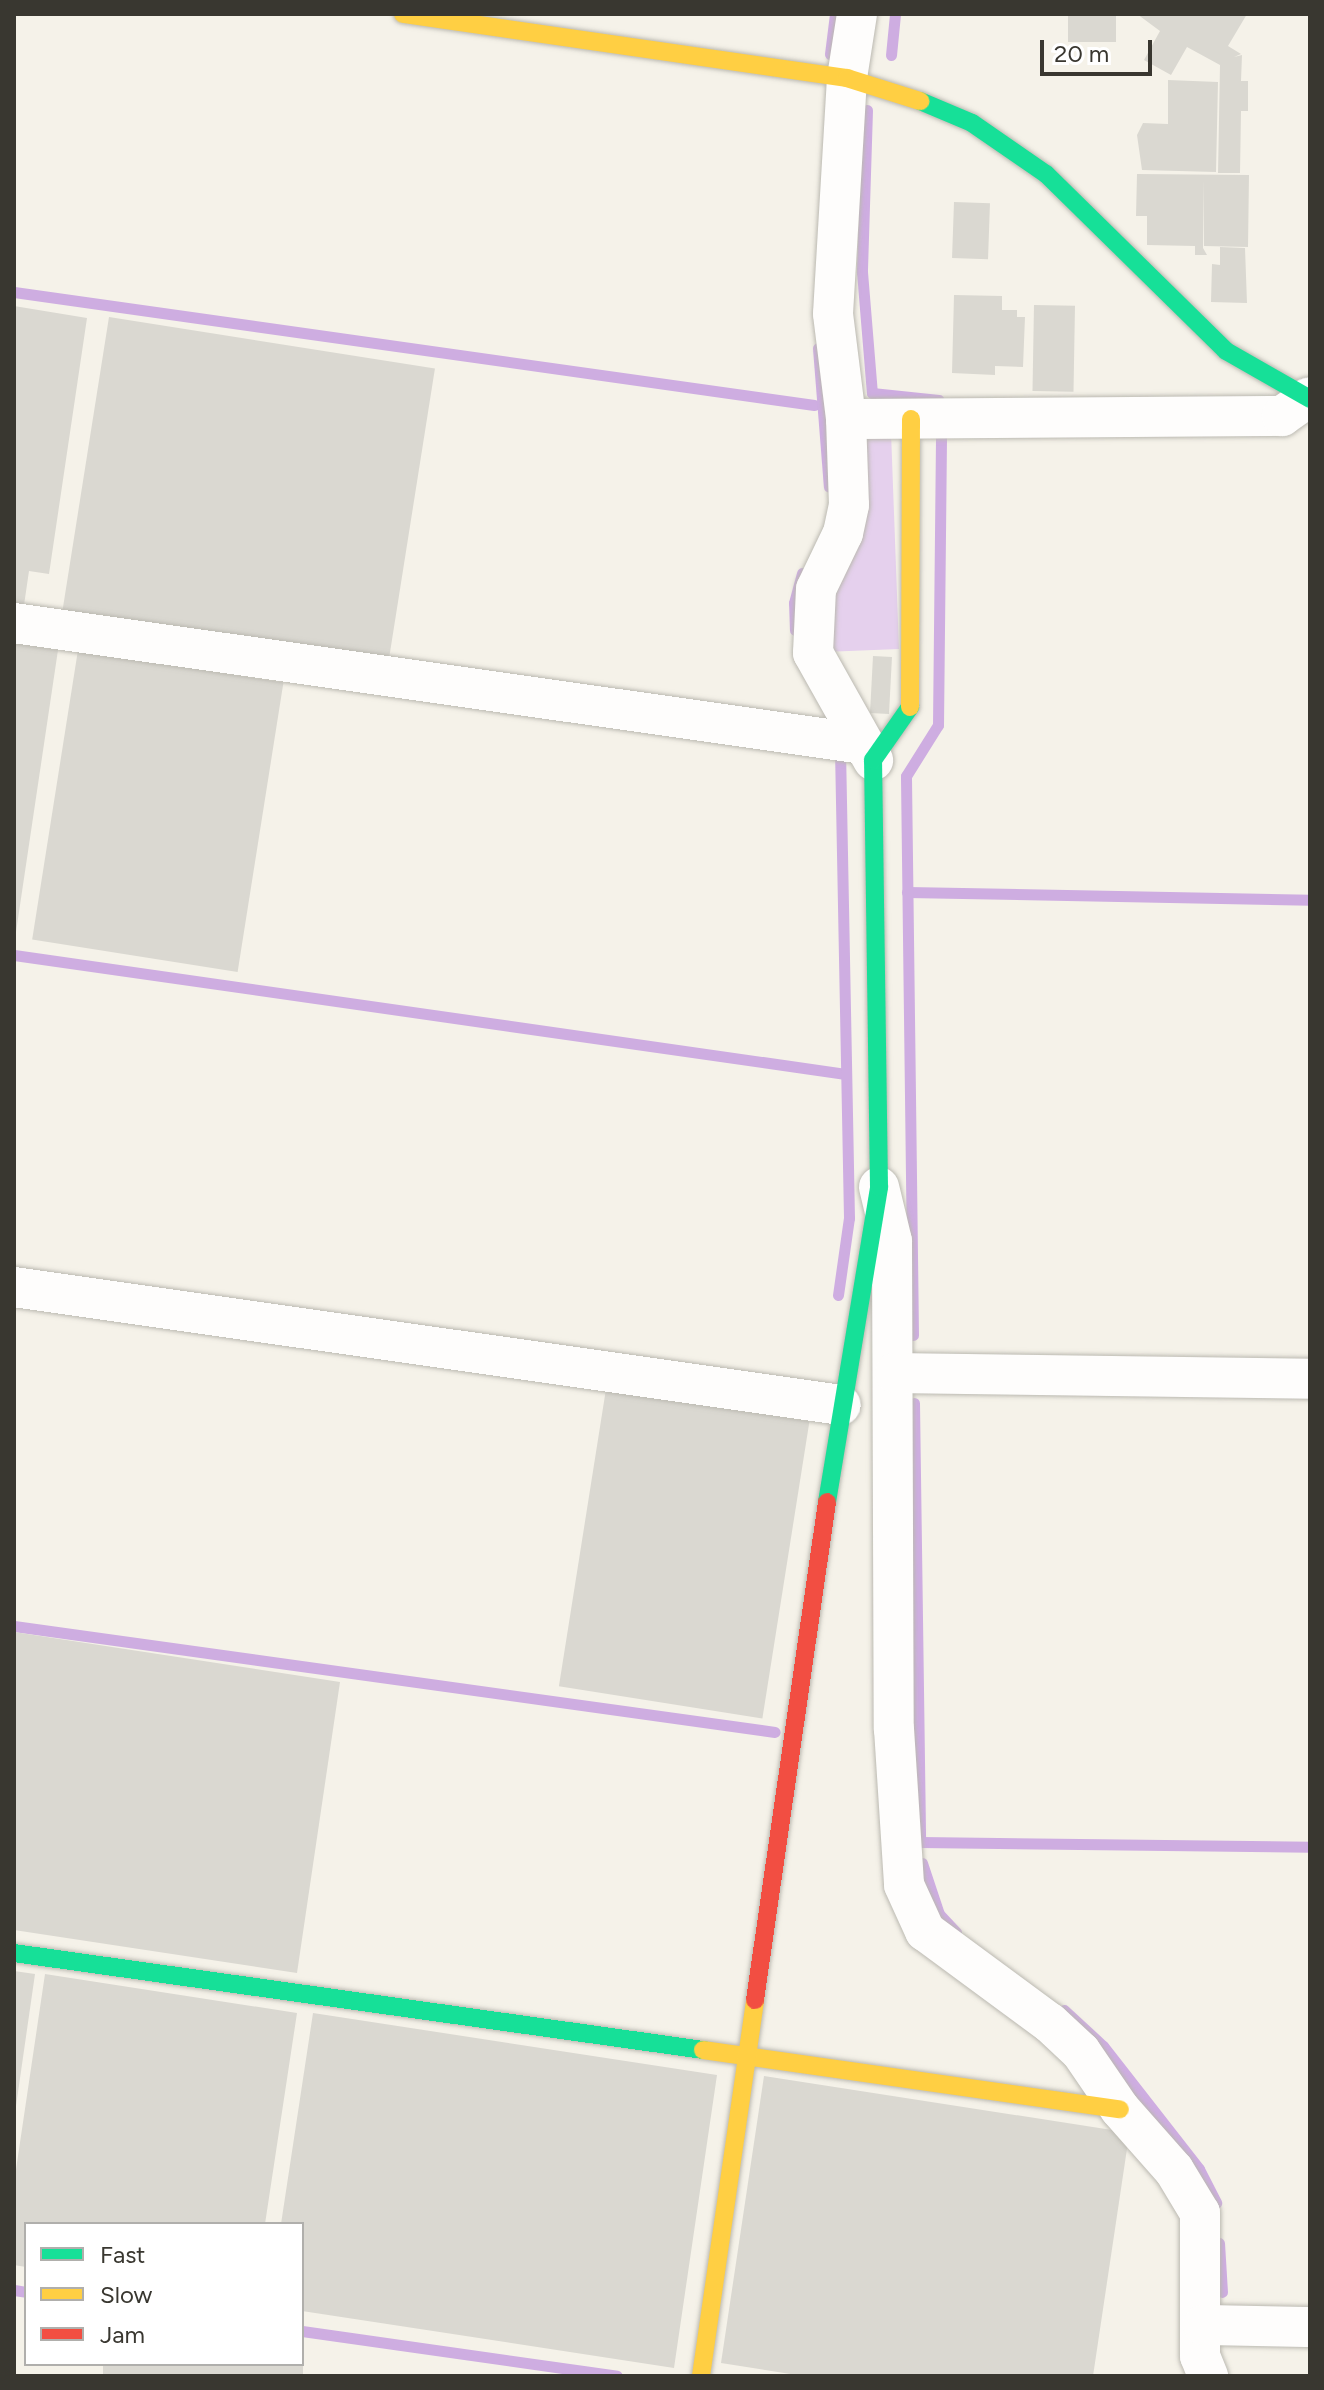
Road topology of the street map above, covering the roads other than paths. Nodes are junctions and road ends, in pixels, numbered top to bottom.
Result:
1 (403, 14) edge
2 (857, 14) edge
3 (847, 78) junction
4 (1309, 398) edge
5 (846, 419) junction
6 (911, 419) junction
7 (14, 623) edge
8 (854, 746) junction
9 (879, 1187) junction
10 (14, 1287) edge
11 (895, 1373) junction
12 (1310, 1379) edge
13 (841, 1405) junction
14 (14, 1953) edge
15 (747, 2058) junction
16 (1120, 2109) junction
17 (1203, 2325) junction
18 (1310, 2327) edge
19 (701, 2376) edge
20 (1208, 2376) edge

1 - 3 street
2 - 3 street
3 - 4 street
3 - 5 street
4 - 6 street
5 - 6 street
5 - 8 street
6 - 8 street
7 - 8 street
8 - 9 street
9 - 11 street
9 - 13 street
10 - 13 street
11 - 12 street
11 - 16 street
13 - 15 street
14 - 15 street
15 - 16 street
15 - 19 street
16 - 17 street
17 - 18 street
17 - 20 street

